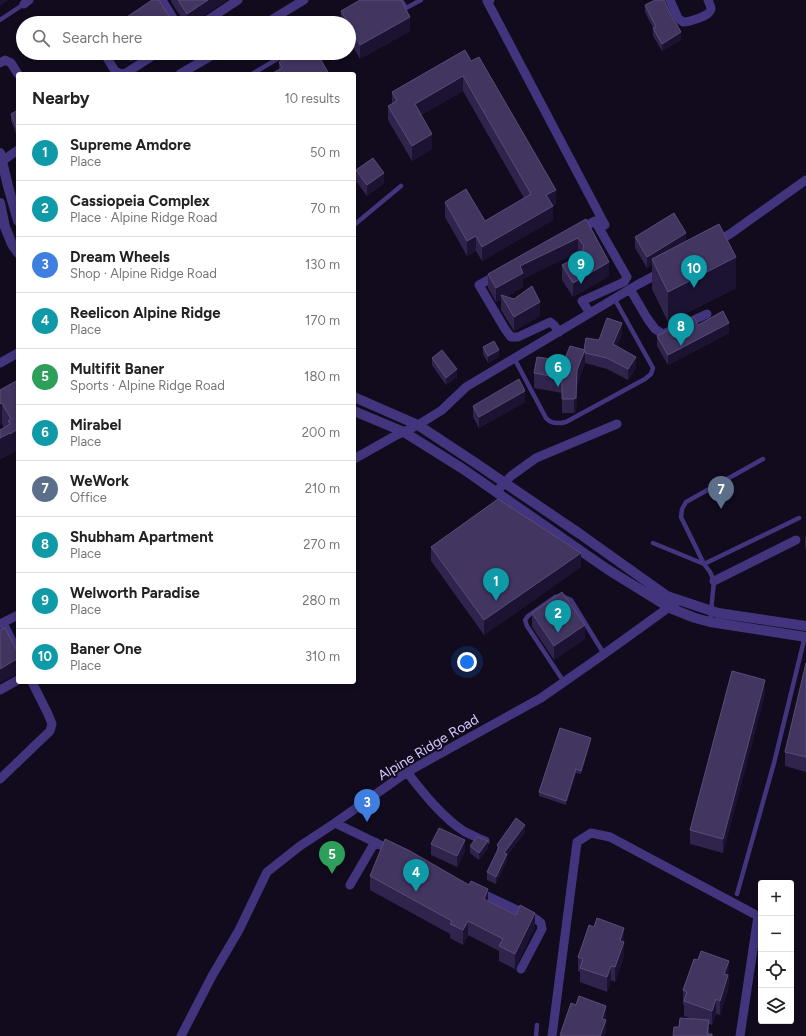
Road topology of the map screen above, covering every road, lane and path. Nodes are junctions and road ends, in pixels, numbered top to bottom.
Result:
1 (238, 0) edge
2 (304, 0) edge
3 (402, 0) edge
4 (421, 0) edge
5 (490, 0) edge
6 (670, 0) edge
7 (708, 0) edge
8 (158, 1) edge
9 (26, 2) edge
10 (170, 16) edge
11 (213, 16) edge
12 (278, 16) edge
13 (0, 20) edge
14 (108, 60) edge
15 (146, 60) edge
16 (204, 60) edge
17 (275, 60) edge
18 (0, 63) edge
19 (17, 72) edge
20 (117, 72) edge
21 (128, 72) edge
22 (183, 72) edge
23 (255, 72) edge
24 (16, 151) edge
25 (1, 157) edge
26 (806, 180) edge
27 (401, 186) dead end
28 (0, 203) edge
29 (16, 211) edge
30 (356, 223) edge
31 (2, 227) edge
32 (568, 236) edge
33 (710, 246) edge
34 (16, 250) edge
35 (669, 268) edge
36 (506, 270) edge
37 (634, 287) junction
38 (614, 298) junction
39 (590, 313) junction
40 (708, 314) dead end
41 (559, 332) junction
42 (16, 354) edge
43 (514, 358) junction
44 (0, 363) edge
45 (356, 398) edge
46 (356, 412) edge
47 (617, 424) dead end
48 (418, 426) junction
49 (404, 432) junction
50 (356, 459) edge
51 (763, 459) dead end
52 (504, 482) junction
53 (496, 492) junction
54 (799, 518) dead end
55 (796, 540) dead end
56 (653, 543) dead end
57 (704, 564) junction
58 (714, 581) junction
59 (679, 600) junction
60 (670, 608) junction
61 (712, 611) junction
62 (16, 616) edge
63 (710, 622) junction
64 (2, 624) edge
65 (806, 633) edge
66 (16, 649) edge
67 (604, 654) junction
68 (16, 681) edge
69 (564, 682) junction
70 (33, 684) edge
71 (0, 690) edge
72 (407, 772) junction
73 (0, 779) edge
74 (335, 823) junction
75 (485, 841) edge
76 (375, 842) junction
77 (403, 856) edge
78 (350, 885) dead end
79 (473, 889) edge
80 (737, 894) dead end
81 (521, 969) dead end
82 (538, 1025) dead end
83 (182, 1036) edge
84 (536, 1036) edge
85 (552, 1036) edge
86 (740, 1036) edge

1 - 11 street
2 - 12 street
3 - 4 lane
5 - 37 street
6 - 7 street
8 - 10 street
9 - 13 lane
14 - 20 street
15 - 21 street
16 - 22 street
17 - 23 lane
18 - 19 street
24 - 25 street
25 - 29 street
26 - 33 street
27 - 30 lane
28 - 31 street
31 - 34 street
32 - 39 street
35 - 37 street
36 - 41 street
37 - 38 street
37 - 40 street
38 - 39 street
38 - 43 lane
39 - 41 street
41 - 43 street
42 - 44 street
43 - 48 street
45 - 48 street
46 - 49 street
47 - 52 street
48 - 49 street
48 - 52 street
49 - 50 street
49 - 53 street
51 - 57 lane
52 - 53 street
52 - 59 street
53 - 60 street
54 - 57 lane
55 - 58 street
56 - 57 lane
57 - 58 lane
58 - 61 lane
59 - 60 street, Alpine Ridge Road
59 - 61 street
60 - 63 street
60 - 67 street, Alpine Ridge Road
61 - 63 lane
61 - 65 street
62 - 64 street
63 - 65 street
64 - 66 street
65 - 80 lane
67 - 69 street, Alpine Ridge Road
67 - 69 lane
68 - 71 street
69 - 72 street, Alpine Ridge Road
70 - 73 street
72 - 74 street, Alpine Ridge Road
72 - 75 street
74 - 76 street
74 - 83 street, Alpine Ridge Road
76 - 77 street
76 - 78 street
79 - 81 street
82 - 84 lane
85 - 86 street

